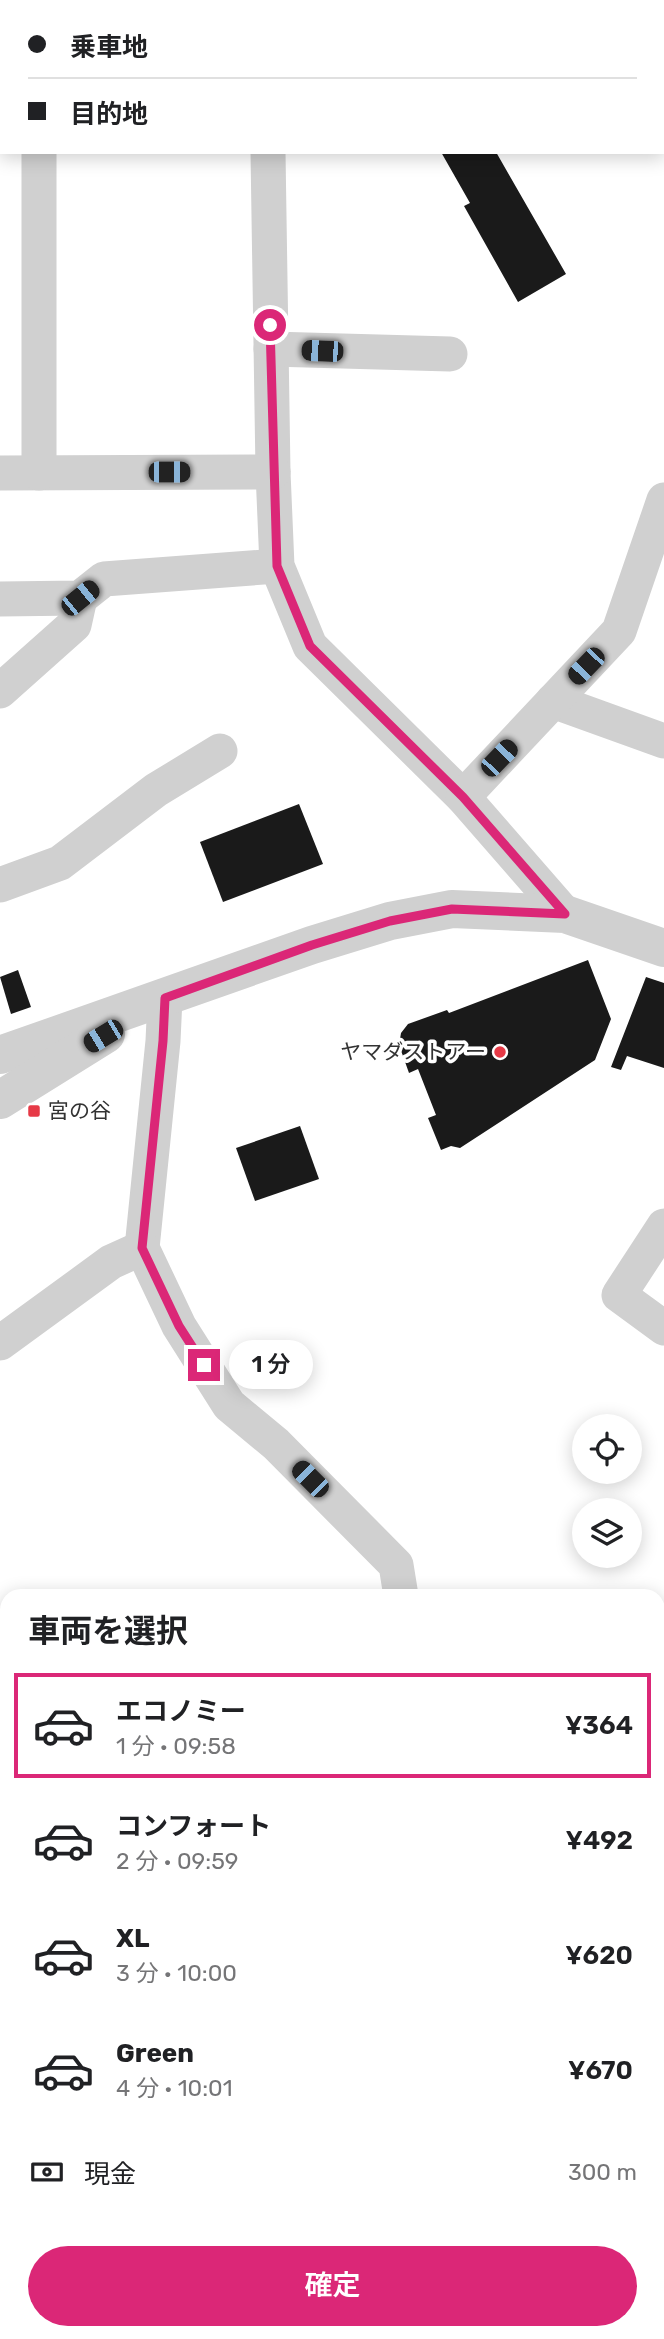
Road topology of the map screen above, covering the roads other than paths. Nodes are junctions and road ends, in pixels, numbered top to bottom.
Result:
1 (40, 154) edge
2 (268, 154) edge
3 (271, 349) junction
4 (450, 354) dead end
5 (273, 472) junction
6 (0, 473) edge
7 (39, 473) junction
8 (664, 500) edge
9 (277, 566) junction
10 (80, 598) junction
11 (0, 599) edge
12 (0, 691) edge
13 (553, 701) junction
14 (664, 741) edge
15 (220, 751) dead end
16 (463, 797) junction
17 (0, 885) edge
18 (565, 914) junction
19 (664, 948) edge
20 (165, 998) junction
21 (0, 1055) edge
22 (0, 1100) edge
23 (664, 1226) edge
24 (142, 1248) junction
25 (664, 1328) edge
26 (0, 1343) edge
27 (400, 1589) edge

1 - 7 street
2 - 3 street
3 - 4 street
3 - 5 street
5 - 7 street
5 - 9 street
6 - 7 street
8 - 13 street
9 - 10 street
9 - 16 street
10 - 11 street
10 - 12 street
13 - 14 street
13 - 16 street
15 - 17 street
16 - 18 street
18 - 19 street
18 - 20 street
20 - 21 street
20 - 22 street
20 - 24 street
23 - 25 street
24 - 26 street
24 - 27 street

